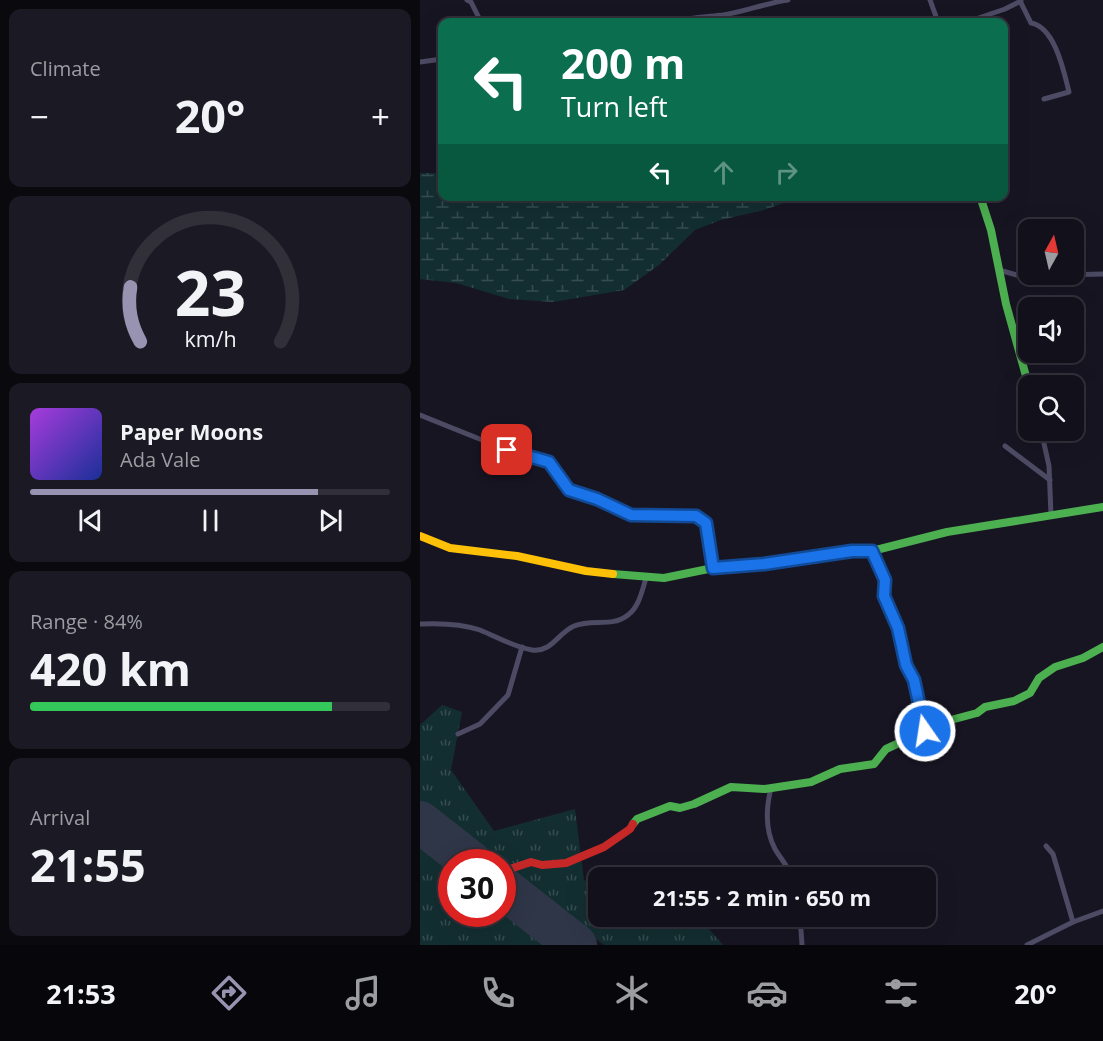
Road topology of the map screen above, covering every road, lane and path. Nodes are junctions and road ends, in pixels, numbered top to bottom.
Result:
1 (467, 0) edge
2 (789, 0) edge
3 (930, 0) edge
4 (771, 1) edge
5 (1021, 1) edge
6 (479, 18) edge
7 (688, 18) edge
8 (937, 18) edge
9 (979, 18) edge
10 (438, 60) edge
11 (420, 62) edge
12 (1044, 99) dead end
13 (982, 201) edge
14 (999, 270) junction
15 (1103, 274) edge
16 (1025, 375) edge
17 (420, 415) edge
18 (1043, 441) edge
19 (1005, 446) dead end
20 (1050, 480) junction
21 (1103, 507) edge
22 (1051, 515) junction
23 (420, 536) edge
24 (872, 551) junction
25 (713, 568) junction
26 (646, 578) junction
27 (420, 624) edge
28 (522, 647) junction
29 (1103, 647) edge
30 (925, 731) junction
31 (458, 734) dead end
32 (771, 788) junction
33 (1046, 846) dead end
34 (516, 867) edge
35 (786, 867) edge
36 (1103, 911) edge
37 (1073, 922) junction
38 (801, 927) edge
39 (802, 945) edge
40 (1027, 945) edge

1 - 6 street
2 - 4 street
3 - 8 street
4 - 7 street
5 - 9 street
5 - 12 street
10 - 11 street
13 - 14 street
14 - 15 street
14 - 16 street
17 - 25 street
18 - 20 street
19 - 20 street
20 - 22 street
21 - 22 street
22 - 24 street
23 - 26 street
24 - 25 street
24 - 30 street
25 - 26 street
26 - 28 street
27 - 28 street
28 - 31 street
29 - 30 street
30 - 32 street
32 - 34 street
32 - 35 street
33 - 37 street
36 - 37 street
37 - 40 street
38 - 39 street

